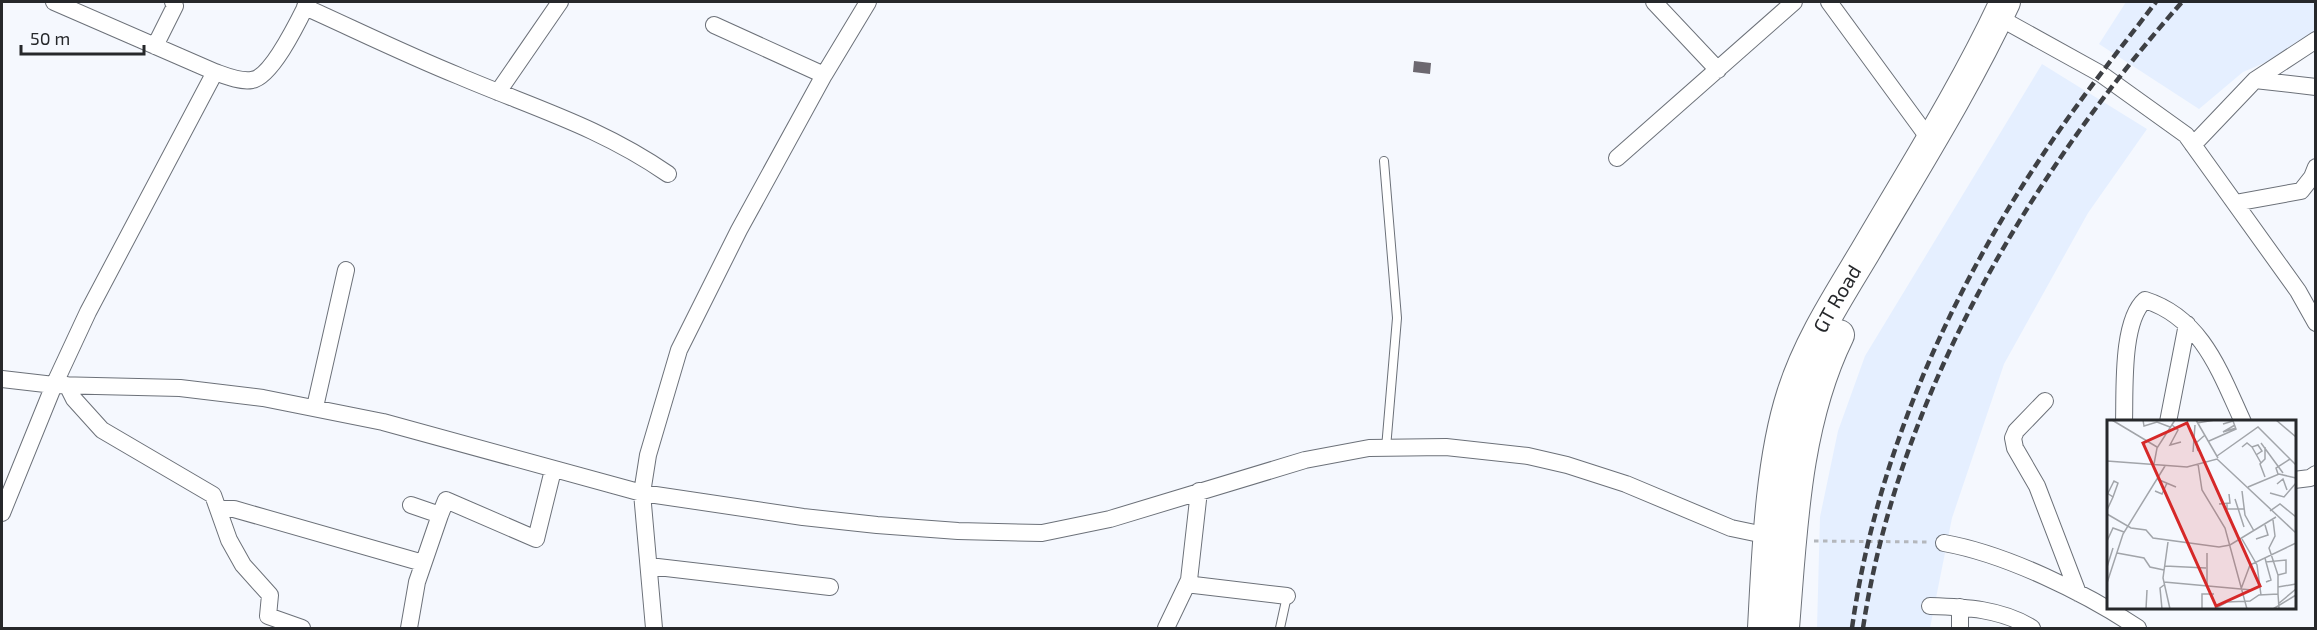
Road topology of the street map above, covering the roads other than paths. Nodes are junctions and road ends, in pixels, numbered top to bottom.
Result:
1 (54, 2) edge
2 (173, 2) edge
3 (560, 2) edge
4 (868, 2) edge
5 (1654, 2) edge
6 (1794, 2) edge
7 (1829, 2) edge
8 (306, 4) edge
9 (2009, 11) edge
10 (714, 25) dead end
11 (2316, 40) edge
12 (155, 46) junction
13 (1718, 70) junction
14 (215, 72) junction
15 (824, 75) junction
16 (2255, 80) junction
17 (2316, 87) edge
18 (498, 92) junction
19 (1930, 140) junction
20 (2193, 145) junction
21 (1617, 158) dead end
22 (1384, 161) dead end
23 (2316, 167) edge
24 (668, 174) dead end
25 (2235, 204) junction
26 (346, 270) dead end
27 (2316, 323) edge
28 (2187, 324) junction
29 (2, 379) edge
30 (61, 385) junction
31 (2045, 401) dead end
32 (315, 407) junction
33 (2124, 420) edge
34 (2168, 420) edge
35 (2242, 420) edge
36 (1386, 448) junction
37 (553, 470) junction
38 (2316, 474) edge
39 (2296, 480) edge
40 (1199, 490) junction
41 (642, 493) junction
42 (411, 505) dead end
43 (219, 508) junction
44 (2, 513) edge
45 (440, 515) junction
46 (1780, 538) junction
47 (1944, 543) road end
48 (423, 563) junction
49 (649, 566) junction
50 (1189, 580) junction
51 (830, 587) dead end
52 (2078, 593) junction
53 (1287, 596) joint
54 (1930, 606) dead end
55 (1960, 607) junction
56 (302, 628) edge
57 (409, 628) edge
58 (654, 628) edge
59 (1166, 628) edge
60 (1280, 628) edge
61 (1763, 628) edge
62 (1784, 628) edge
63 (1960, 628) edge
64 (2032, 628) edge
65 (2138, 628) edge

1 - 12 street
2 - 12 street
3 - 18 street
4 - 15 street
5 - 13 street
6 - 13 street
7 - 19 street
8 - 14 street
8 - 18 street
9 - 19 highway, GT Road
9 - 20 street
9 - 46 highway, GT Road
10 - 15 street
11 - 16 street
12 - 14 street
13 - 21 street
14 - 30 street
15 - 41 street
16 - 17 street
16 - 20 street
18 - 24 street
19 - 46 highway, GT Road
20 - 25 street
22 - 36 lane
23 - 25 street
25 - 27 street
26 - 32 street
28 - 33 street
28 - 34 street
28 - 35 street
29 - 30 street
30 - 32 street
30 - 43 street
30 - 44 street
31 - 52 street
32 - 37 street
36 - 40 street
36 - 46 street
37 - 41 street
37 - 45 street
38 - 39 street
40 - 41 street
40 - 50 street
41 - 49 street
42 - 45 street
43 - 48 street
43 - 56 street
45 - 48 street
46 - 61 highway, GT Road
46 - 62 highway, GT Road
47 - 52 street
48 - 57 street
49 - 51 street
49 - 58 street
50 - 53 street
50 - 59 street
52 - 65 street
53 - 60 lane
54 - 55 street
55 - 63 street
55 - 64 street

